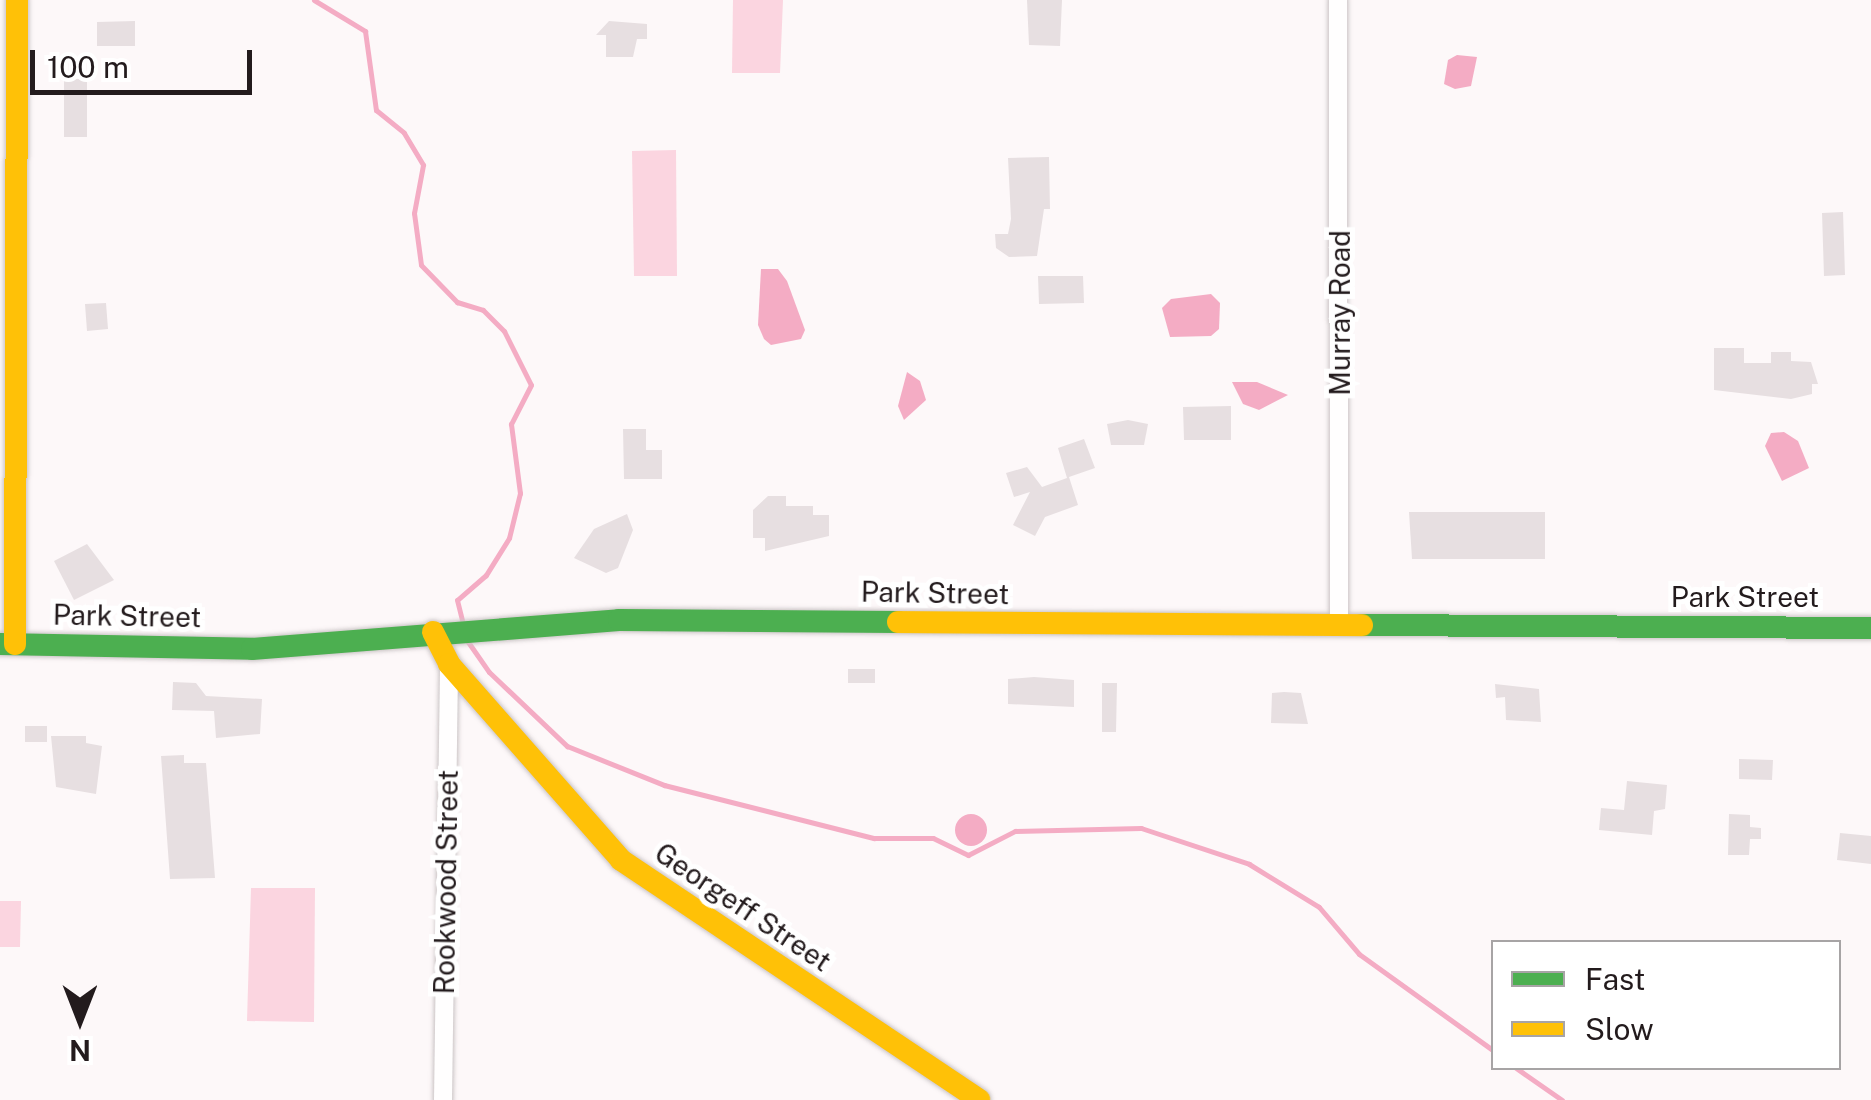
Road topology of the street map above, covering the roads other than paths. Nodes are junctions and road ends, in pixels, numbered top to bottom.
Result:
1 (17, 0) edge
2 (1338, 0) edge
3 (1339, 626) junction
4 (1871, 628) edge
5 (433, 632) junction
6 (8, 644) edge
7 (448, 664) junction
8 (443, 1100) edge
9 (978, 1100) edge

1 - 6 street
2 - 3 street, Murray Road
3 - 4 street, Park Street
3 - 5 street, Park Street
5 - 6 street, Park Street
5 - 7 street, Georgeff Street
7 - 8 street, Rookwood Street
7 - 9 street, Georgeff Street

